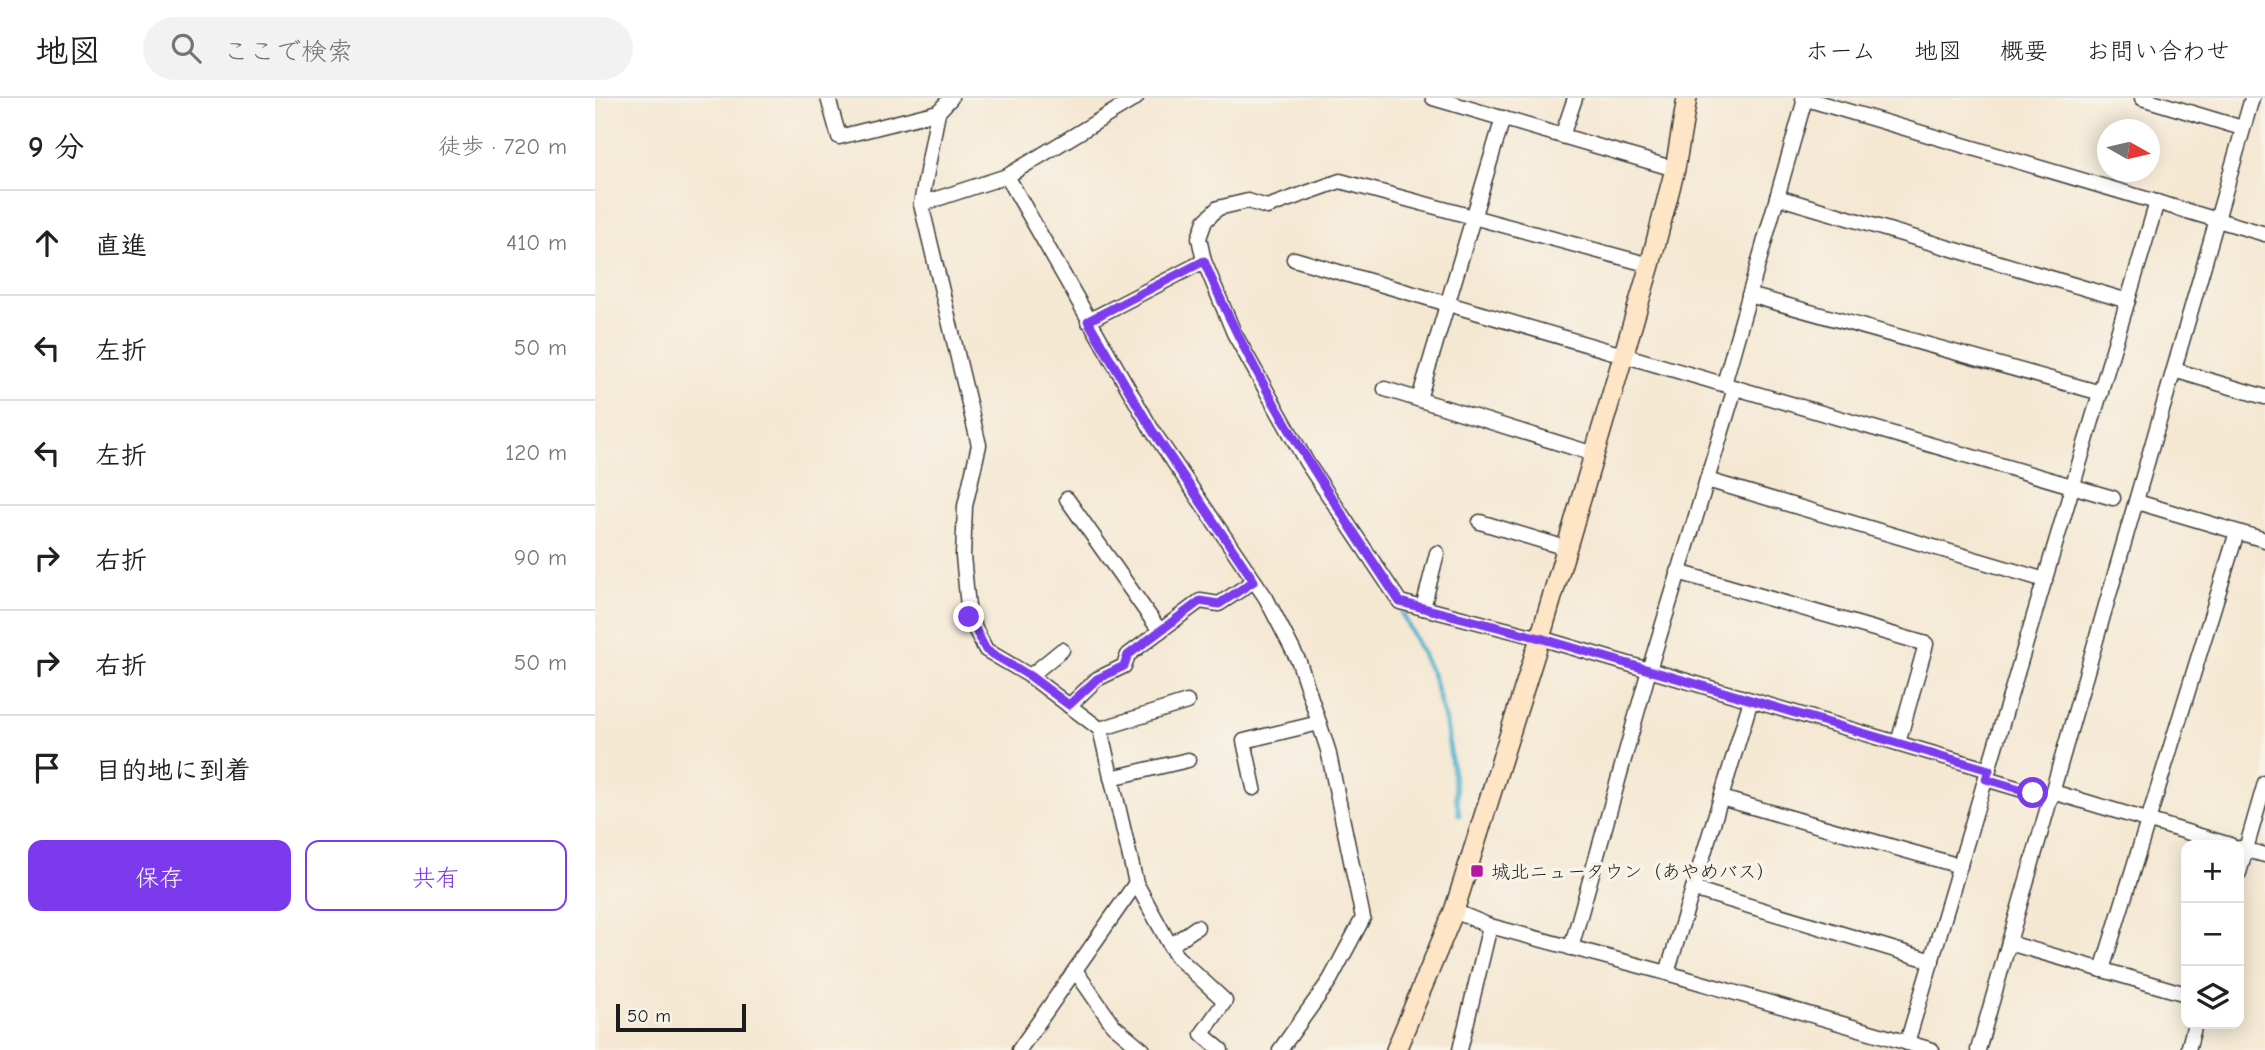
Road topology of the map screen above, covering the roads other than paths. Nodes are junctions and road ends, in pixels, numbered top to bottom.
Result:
1 (828, 98) edge
2 (951, 98) edge
3 (1136, 98) edge
4 (1433, 98) edge
5 (1575, 98) edge
6 (1688, 98) edge
7 (1804, 98) edge
8 (2142, 98) edge
9 (2252, 98) edge
10 (938, 112) junction
11 (1503, 118) junction
12 (2242, 128) junction
13 (1562, 136) junction
14 (1675, 169) junction
15 (1007, 176) junction
16 (1777, 197) junction
17 (2157, 202) junction
18 (921, 204) junction
19 (1473, 217) junction
20 (2218, 220) junction
21 (2265, 234) edge
22 (1294, 259) dead end
23 (1204, 261) junction
24 (1650, 265) junction
25 (1749, 295) junction
26 (2128, 301) junction
27 (1448, 302) junction
28 (1088, 321) junction
29 (1622, 354) junction
30 (2174, 370) junction
31 (1730, 386) junction
32 (1385, 389) dead end
33 (2101, 393) junction
34 (2265, 397) edge
35 (1419, 399) junction
36 (1594, 454) junction
37 (1707, 480) junction
38 (2074, 487) junction
39 (2113, 498) dead end
40 (1067, 499) dead end
41 (2137, 502) junction
42 (1480, 522) dead end
43 (2237, 532) junction
44 (2265, 540) edge
45 (1566, 548) junction
46 (1437, 553) dead end
47 (1678, 572) junction
48 (2045, 580) junction
49 (1254, 581) junction
50 (1423, 608) junction
51 (1160, 631) junction
52 (1540, 638) junction
53 (1062, 650) dead end
54 (1649, 670) junction
55 (1030, 676) junction
56 (1751, 700) junction
57 (1188, 702) dead end
58 (1069, 705) junction
59 (1319, 723) junction
60 (1100, 729) junction
61 (1898, 743) junction
62 (1188, 760) dead end
63 (1987, 775) junction
64 (1111, 778) junction
65 (2265, 783) edge
66 (1254, 788) dead end
67 (2053, 792) junction
68 (2033, 793) dead end
69 (1721, 798) junction
70 (2149, 822) junction
71 (2212, 840) edge
72 (2244, 843) edge
73 (2244, 850) edge
74 (2265, 855) edge
75 (1960, 866) junction
76 (1136, 883) junction
77 (1693, 889) junction
78 (1454, 911) junction
79 (1490, 926) junction
80 (1196, 927) dead end
81 (2009, 943) junction
82 (1170, 946) junction
83 (1571, 948) junction
84 (1932, 961) junction
85 (1075, 970) junction
86 (2102, 970) junction
87 (1667, 973) junction
88 (2181, 993) edge
89 (2194, 1029) edge
90 (1907, 1043) junction
91 (1019, 1050) edge
92 (1143, 1050) edge
93 (1221, 1050) edge
94 (1280, 1050) edge
95 (1396, 1050) edge
96 (1460, 1050) edge
97 (1932, 1050) edge
98 (1978, 1050) edge
99 (2188, 1050) edge

1 - 10 street
2 - 10 street
3 - 15 street
4 - 11 street
5 - 13 street
6 - 14 street
7 - 16 street
7 - 17 street
8 - 12 street
9 - 12 street
10 - 18 street
11 - 13 street
11 - 19 street
12 - 20 street
13 - 14 street
14 - 24 street
15 - 18 street
15 - 28 street
16 - 25 street
16 - 26 street
17 - 20 street
17 - 26 street
18 - 55 street
19 - 23 street
19 - 24 street
19 - 27 street
20 - 21 street
20 - 30 street
22 - 27 street
23 - 28 street
23 - 50 street
24 - 29 street
25 - 31 street
25 - 33 street
26 - 33 street
27 - 29 street
27 - 35 street
28 - 49 street
29 - 31 street
29 - 36 street
30 - 34 street
30 - 41 street
31 - 37 street
31 - 38 street
32 - 35 street
33 - 38 street
35 - 36 street
36 - 45 street
37 - 47 street
37 - 48 street
38 - 39 street
38 - 48 street
40 - 51 street
41 - 43 street
41 - 67 street
42 - 45 street
43 - 44 street
43 - 70 street
45 - 52 street
46 - 50 street
47 - 54 street
47 - 61 street
48 - 63 street
49 - 51 street
49 - 59 street
50 - 52 street
51 - 58 street
52 - 54 street
52 - 78 street
53 - 55 street
54 - 56 street
54 - 83 street
55 - 58 street
56 - 61 street
56 - 69 street
57 - 60 street
58 - 60 street
59 - 66 street
59 - 94 street
60 - 64 street
61 - 63 street
62 - 64 street
63 - 68 street
63 - 75 street
64 - 76 street
65 - 72 street
67 - 70 street
67 - 81 street
69 - 75 street
69 - 77 street
70 - 71 street
70 - 86 street
73 - 74 street
75 - 84 street
76 - 82 street
76 - 85 street
77 - 84 street
77 - 87 street
78 - 79 street
78 - 95 street
79 - 83 street
79 - 96 street
80 - 82 street
81 - 86 street
81 - 98 street
82 - 93 street
83 - 87 street
84 - 90 street
85 - 91 street
85 - 92 street
86 - 88 street
87 - 90 street
89 - 99 street
90 - 97 street

